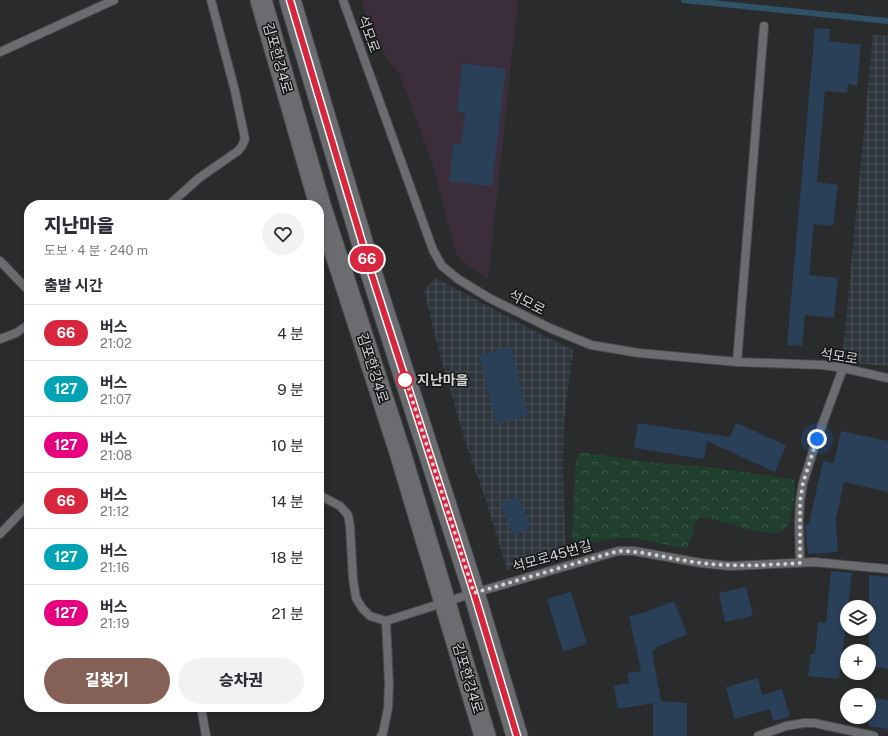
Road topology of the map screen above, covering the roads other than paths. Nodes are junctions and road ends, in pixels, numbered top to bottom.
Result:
1 (114, 0) edge
2 (211, 0) edge
3 (261, 0) edge
4 (290, 0) edge
5 (344, 0) edge
6 (764, 26) dead end
7 (0, 52) edge
8 (175, 200) edge
9 (319, 200) edge
10 (324, 217) edge
11 (0, 261) edge
12 (24, 286) edge
13 (24, 327) edge
14 (0, 339) edge
15 (737, 362) junction
16 (843, 368) junction
17 (888, 378) edge
18 (324, 497) edge
19 (24, 509) edge
20 (0, 534) edge
21 (800, 563) junction
22 (888, 569) edge
23 (474, 593) junction
24 (445, 603) junction
25 (386, 621) junction
26 (202, 712) edge
27 (206, 736) edge
28 (381, 736) edge
29 (485, 736) edge
30 (517, 736) edge
31 (758, 736) edge
32 (874, 736) edge

1 - 7 lane
2 - 8 lane
3 - 9 street, 김포한강4로
4 - 23 street, 김포한강4로
5 - 15 lane, 석모로
6 - 15 lane
10 - 24 street, 김포한강4로
11 - 12 lane
13 - 14 lane
15 - 16 lane, 석모로
16 - 17 lane, 석모로
16 - 21 lane
18 - 25 lane
19 - 20 lane
21 - 22 lane, 석모로45번길
21 - 23 lane, 석모로45번길
23 - 24 lane, 석모로45번길
23 - 30 street, 김포한강4로
24 - 25 lane, 석모로45번길
24 - 29 street, 김포한강4로
25 - 28 lane
26 - 27 lane
31 - 32 lane

